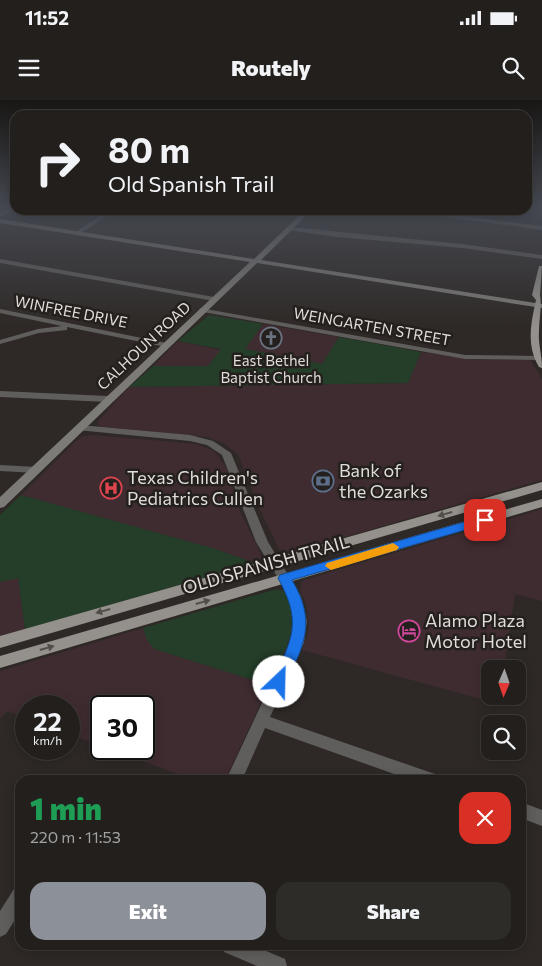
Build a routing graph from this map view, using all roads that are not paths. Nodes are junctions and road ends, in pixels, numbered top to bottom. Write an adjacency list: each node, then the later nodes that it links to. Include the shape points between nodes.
1 (181, 246): 5 (main road)
2 (271, 246): 5 (main road, CALHOUN ROAD)
3 (463, 246): 4 (street)
4 (542, 257)
5 (258, 259): 8 (main road, CALHOUN ROAD); 9 (main road)
6 (0, 261): 8 (street)
7 (542, 268): 9 (main road, via 536,294)
8 (214, 299): 10 (main road, CALHOUN ROAD)
9 (541, 302): 17 (main road, via 533,328 533,341)
10 (203, 310): 16 (main road, CALHOUN ROAD); 17 (street, WEINGARTEN STREET, via 465,357)
11 (0, 311): 12 (street, WINFREE DRIVE)
12 (40, 320): 13 (street, WINFREE DRIVE); 14 (street, via 42,326)
13 (78, 327): 14 (street); 16 (street, WINFREE DRIVE)
14 (38, 332): 15 (street)
15 (0, 342)
16 (166, 345): 19 (main road, CALHOUN ROAD)
17 (540, 361)
18 (0, 394): 19 (street)
19 (108, 399): 20 (main road, CALHOUN ROAD)
20 (80, 428): 22 (main road, CALHOUN ROAD); 28 (street, via 190,438 226,453 262,542)
21 (0, 468): 22 (street)
22 (37, 470): 25 (main road, CALHOUN ROAD)
23 (539, 491): 26 (main road, OLD SPANISH TRAIL, one-way to 26)
24 (542, 503): 27 (main road, OLD SPANISH TRAIL)
25 (0, 504)
26 (418, 522): 27 (main road); 28 (main road, OLD SPANISH TRAIL)
27 (428, 536): 29 (main road, OLD SPANISH TRAIL)
28 (275, 563): 29 (street); 30 (main road, OLD SPANISH TRAIL)
29 (284, 578): 31 (main road, OLD SPANISH TRAIL, one-way to 29); 34 (street, via 300,613 300,631)
30 (127, 605): 31 (main road); 32 (main road, OLD SPANISH TRAIL, one-way to 32)
31 (132, 623): 33 (main road, OLD SPANISH TRAIL, one-way to 31)
32 (0, 642)
33 (0, 662)
34 (262, 722): 35 (street); 36 (street)
35 (236, 775)
36 (417, 775)
37 (526, 812): 38 (street)
38 (542, 818)
39 (15, 903): 40 (street)
40 (0, 928)
41 (243, 950): 42 (street)
42 (278, 966)

